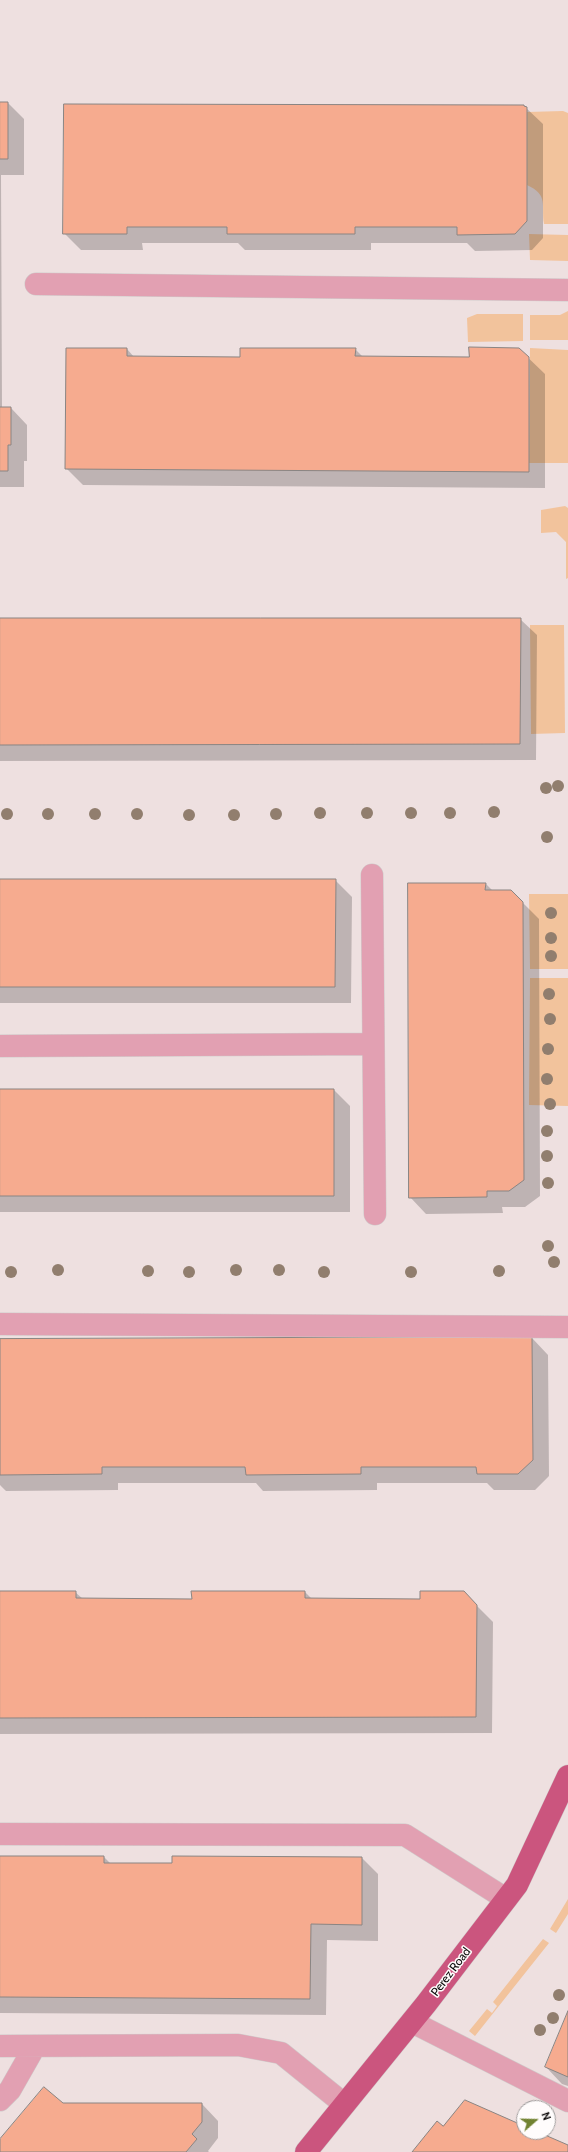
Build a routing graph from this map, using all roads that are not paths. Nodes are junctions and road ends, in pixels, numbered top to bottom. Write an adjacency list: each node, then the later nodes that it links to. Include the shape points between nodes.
1 (36, 284): 2 (street)
2 (568, 290)
3 (372, 875): 4 (street)
4 (373, 1044): 5 (street); 6 (street)
5 (0, 1046)
6 (375, 1214)
7 (0, 1324): 8 (street)
8 (568, 1327)
9 (568, 1776): 11 (main road, Perez Road, via 517,1885)
10 (0, 1834): 11 (street, via 405,1834)
11 (506, 1899): 12 (main road, Perez Road)
12 (412, 2022): 16 (street); 17 (main road, Perez Road)
13 (0, 2046): 14 (street)
14 (35, 2046): 15 (street, via 10,2090); 17 (street, via 238,2045 281,2053)
15 (0, 2100)
16 (568, 2101)
17 (344, 2104): 18 (main road, Perez Road)
18 (306, 2152)

